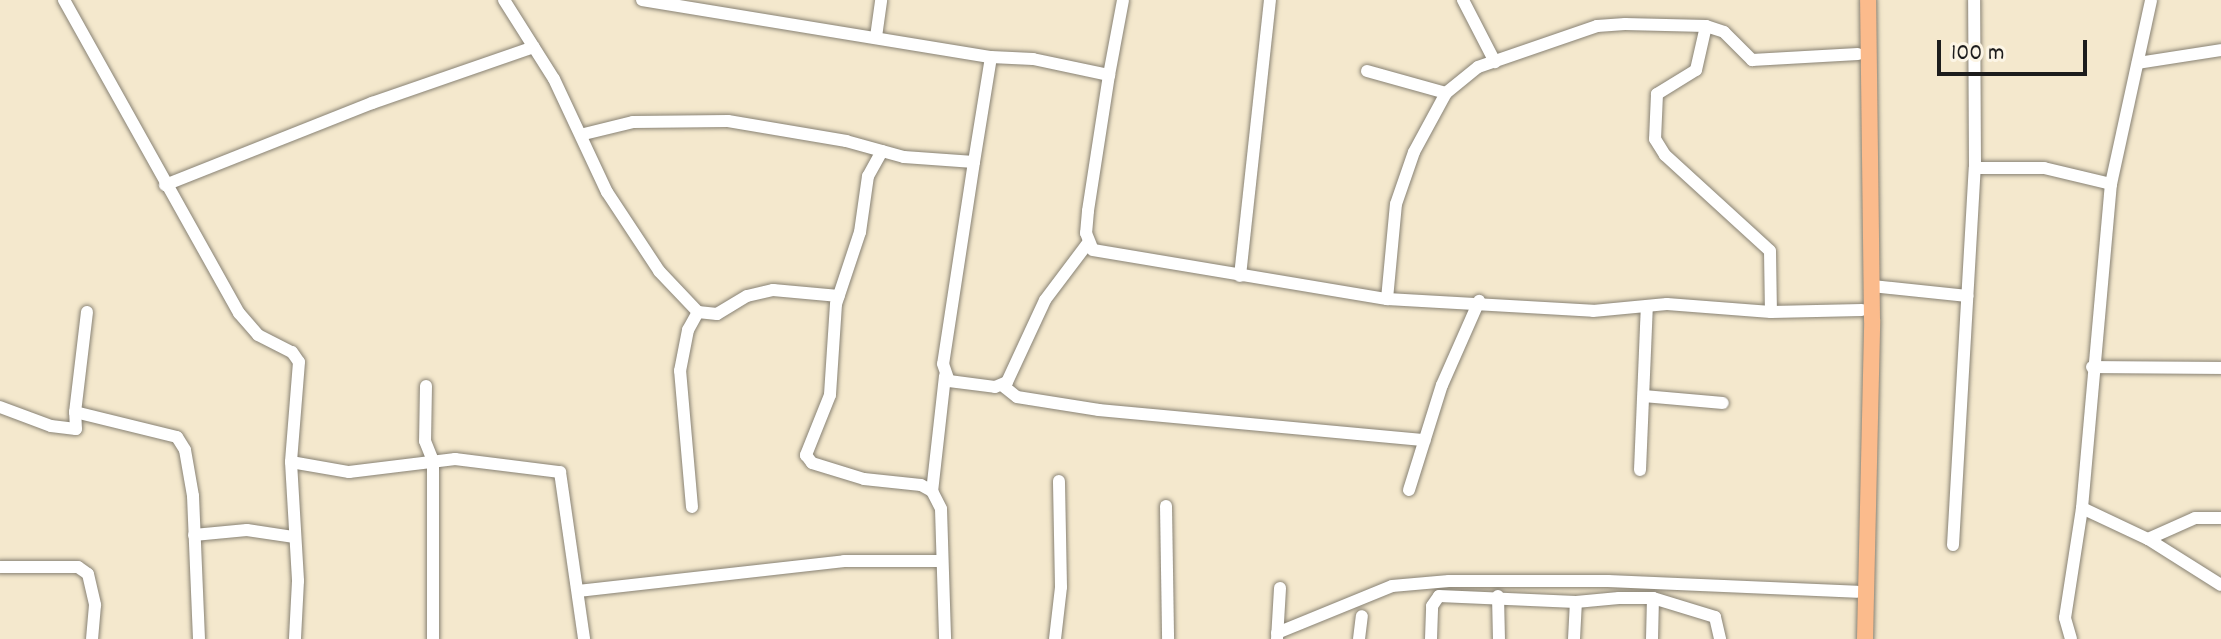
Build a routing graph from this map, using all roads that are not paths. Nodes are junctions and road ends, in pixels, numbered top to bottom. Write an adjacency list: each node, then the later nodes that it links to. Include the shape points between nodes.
1 (64, 0): 29 (street)
2 (504, 0): 15 (street)
3 (642, 0): 12 (street)
4 (881, 0): 14 (street)
5 (1123, 0): 22 (street)
6 (1270, 0): 31 (street)
7 (1463, 0): 19 (street)
8 (1858, 0): 17 (main road)
9 (1868, 0): 32 (main road)
10 (1974, 0): 27 (street)
11 (2151, 0): 20 (street)
12 (667, 2): 14 (street)
13 (1706, 26): 17 (street, via 1724,32 1752,60); 19 (street, via 1597,26); 41 (street, via 1696,70 1657,94 1655,139 1665,155 1770,251)
14 (876, 37): 18 (street)
15 (534, 47): 24 (street); 29 (street, via 372,103)
16 (2221, 50): 20 (street)
17 (1858, 54): 38 (main road)
18 (991, 57): 22 (street, via 1033,59); 26 (street)
19 (1495, 62): 23 (street, via 1463,75)
20 (2138, 63): 28 (street)
21 (1367, 71): 23 (street)
22 (1109, 75): 30 (street)
23 (1446, 93): 35 (street, via 1414,152 1396,204)
24 (584, 134): 25 (street, via 633,122 728,121); 40 (street, via 607,192 659,271)
25 (882, 151): 26 (street); 33 (street, via 868,176 860,232)
26 (974, 162): 44 (street)
27 (1975, 168): 28 (street, via 2044,168); 34 (street)
28 (2111, 184): 42 (street)
29 (165, 185): 53 (street, via 239,313 258,335 292,352 299,362)
30 (1088, 243): 31 (street, via 1093,250); 45 (street, via 1045,300)
31 (1240, 276): 35 (street)
32 (1872, 286): 34 (street); 92 (main road)
33 (839, 296): 40 (street, via 773,290 747,296 717,314); 57 (street, via 830,395 806,455 812,463 864,479)
34 (1967, 296): 65 (street)
35 (1387, 299): 36 (street)
36 (1479, 301): 37 (street, via 1593,311); 51 (street)
37 (1647, 306): 41 (street); 47 (street)
38 (1862, 310): 41 (street); 71 (main road)
39 (87, 312): 50 (street)
40 (698, 312): 59 (street, via 688,330 680,371)
41 (1771, 312)
42 (2092, 367): 43 (street); 60 (street)
43 (2221, 368)
44 (945, 376): 45 (street, via 954,385); 57 (street)
45 (1002, 385): 51 (street, via 1017,397 1099,410)
46 (426, 386): 52 (street, via 425,441)
47 (1644, 396): 48 (street); 54 (street)
48 (1723, 403)
49 (0, 407): 50 (street, via 51,426 76,429)
50 (75, 412): 62 (street, via 177,437 192,477)
51 (1425, 440): 56 (street)
52 (433, 461): 53 (street, via 349,472); 70 (street, via 560,472); 80 (street)
53 (291, 462): 63 (street)
54 (1640, 470)
55 (1059, 481): 83 (street, via 1061,587)
56 (1409, 490)
57 (932, 491): 66 (street, via 941,509)
58 (1166, 506): 84 (street)
59 (692, 507)
60 (2082, 508): 64 (street); 93 (street, via 2065,618)
61 (2221, 518): 64 (street, via 2195,518)
62 (194, 535): 63 (street, via 247,530); 78 (street)
63 (294, 537): 79 (street)
64 (2148, 539): 68 (street)
65 (1953, 545)
66 (940, 561): 70 (street, via 844,561); 82 (street)
67 (0, 567): 77 (street, via 78,567 88,574 95,605)
68 (2221, 585)
69 (1280, 588): 76 (street)
70 (578, 591): 81 (street)
71 (1857, 592): 76 (street, via 1608,581 1449,581 1392,586); 91 (main road)
72 (1498, 596): 74 (street); 86 (street, via 1439,596 1432,606); 87 (street)
73 (1653, 598): 74 (street); 89 (street); 90 (street, via 1715,617)
74 (1576, 602): 88 (street)
75 (1362, 616): 85 (street)
76 (1277, 636)
77 (92, 639)
78 (199, 639)
79 (295, 639)
80 (433, 639)
81 (584, 639)
82 (945, 639)
83 (1055, 639)
84 (1168, 639)
85 (1359, 639)
86 (1431, 639)
87 (1499, 639)
88 (1574, 639)
89 (1652, 639)
90 (1720, 639)
91 (1856, 639)
92 (1865, 639)
93 (2071, 639)

